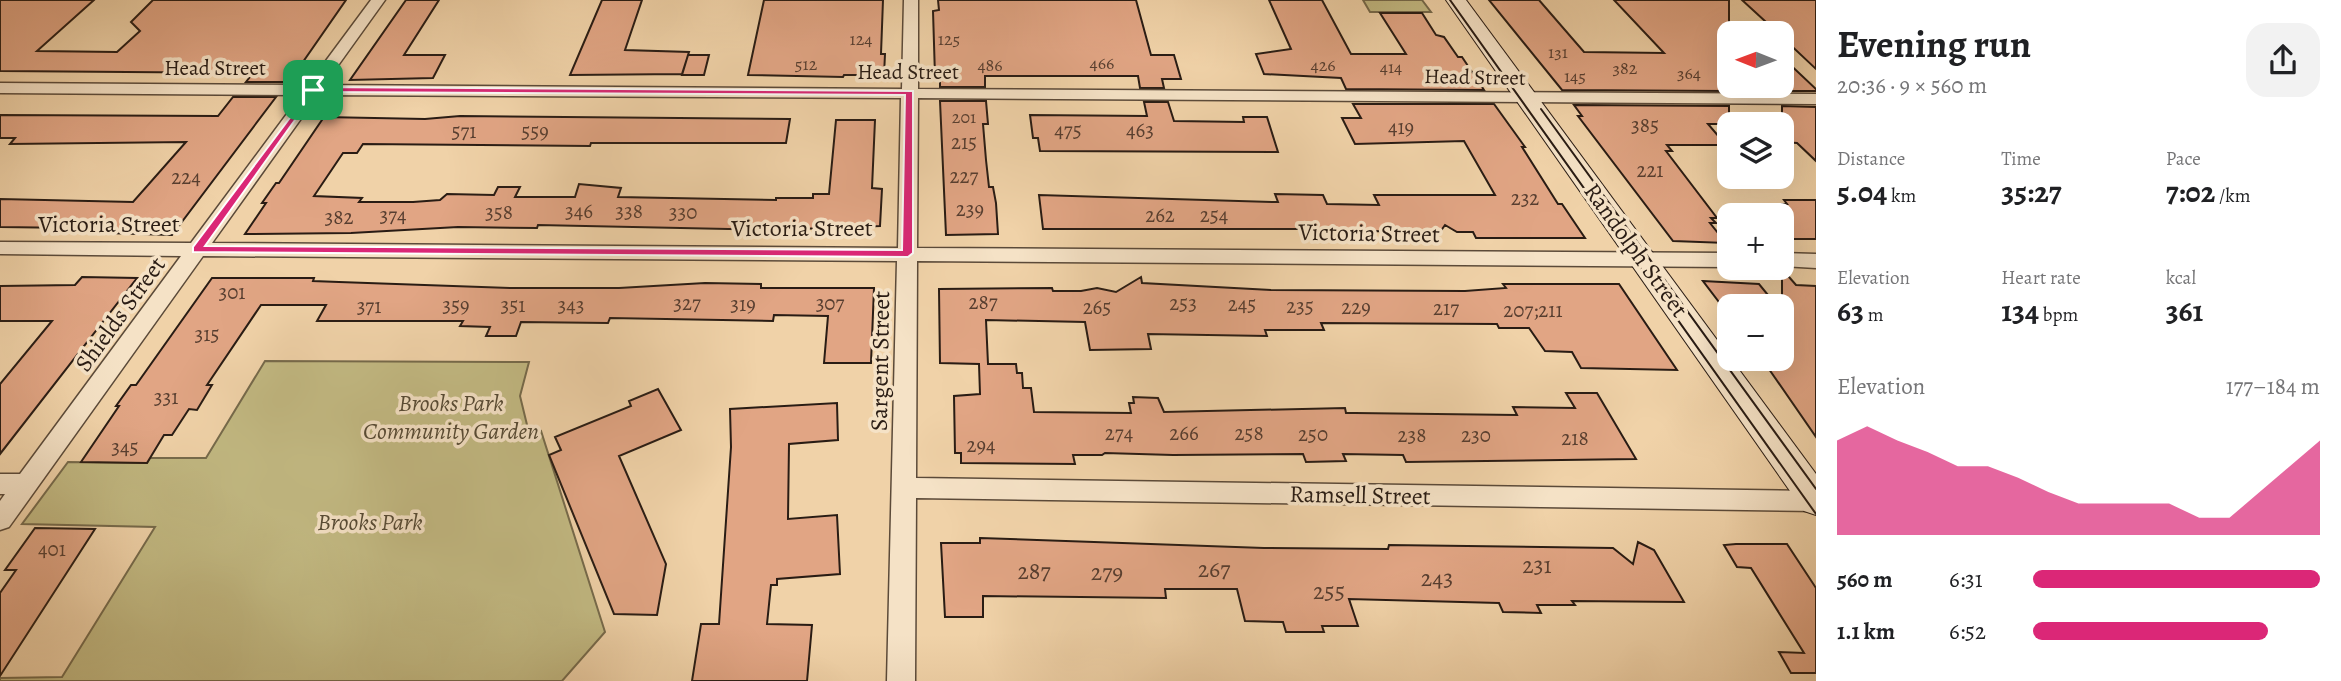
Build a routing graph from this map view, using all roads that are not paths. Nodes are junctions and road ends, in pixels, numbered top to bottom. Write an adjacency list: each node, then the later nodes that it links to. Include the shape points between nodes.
1 (378, 0): 5 (street, Shields Street)
2 (911, 0): 6 (street, Sargent Street)
3 (1456, 0): 7 (street, Randolph Street)
4 (0, 89): 5 (street, Head Street)
5 (313, 90): 6 (street, Head Street); 10 (street, Shields Street)
6 (910, 93): 7 (street, Head Street); 11 (street, Sargent Street)
7 (1527, 98): 8 (street, Head Street); 12 (street, Randolph Street)
8 (1816, 99)
9 (0, 248): 10 (street, Victoria Street)
10 (197, 249): 11 (street, Victoria Street); 17 (street, Shields Street)
11 (908, 253): 12 (street, Victoria Street); 18 (street, Sargent Street)
12 (1643, 259): 13 (street, Victoria Street); 19 (street, Randolph Street)
13 (1717, 260)
14 (1794, 260): 15 (street)
15 (1816, 261)
16 (0, 484): 17 (street)
17 (26, 484): 20 (street, Shields Street)
18 (904, 488): 19 (street, Ramsell Street); 21 (street, Sargent Street)
19 (1816, 501)
20 (0, 520)
21 (901, 681)

